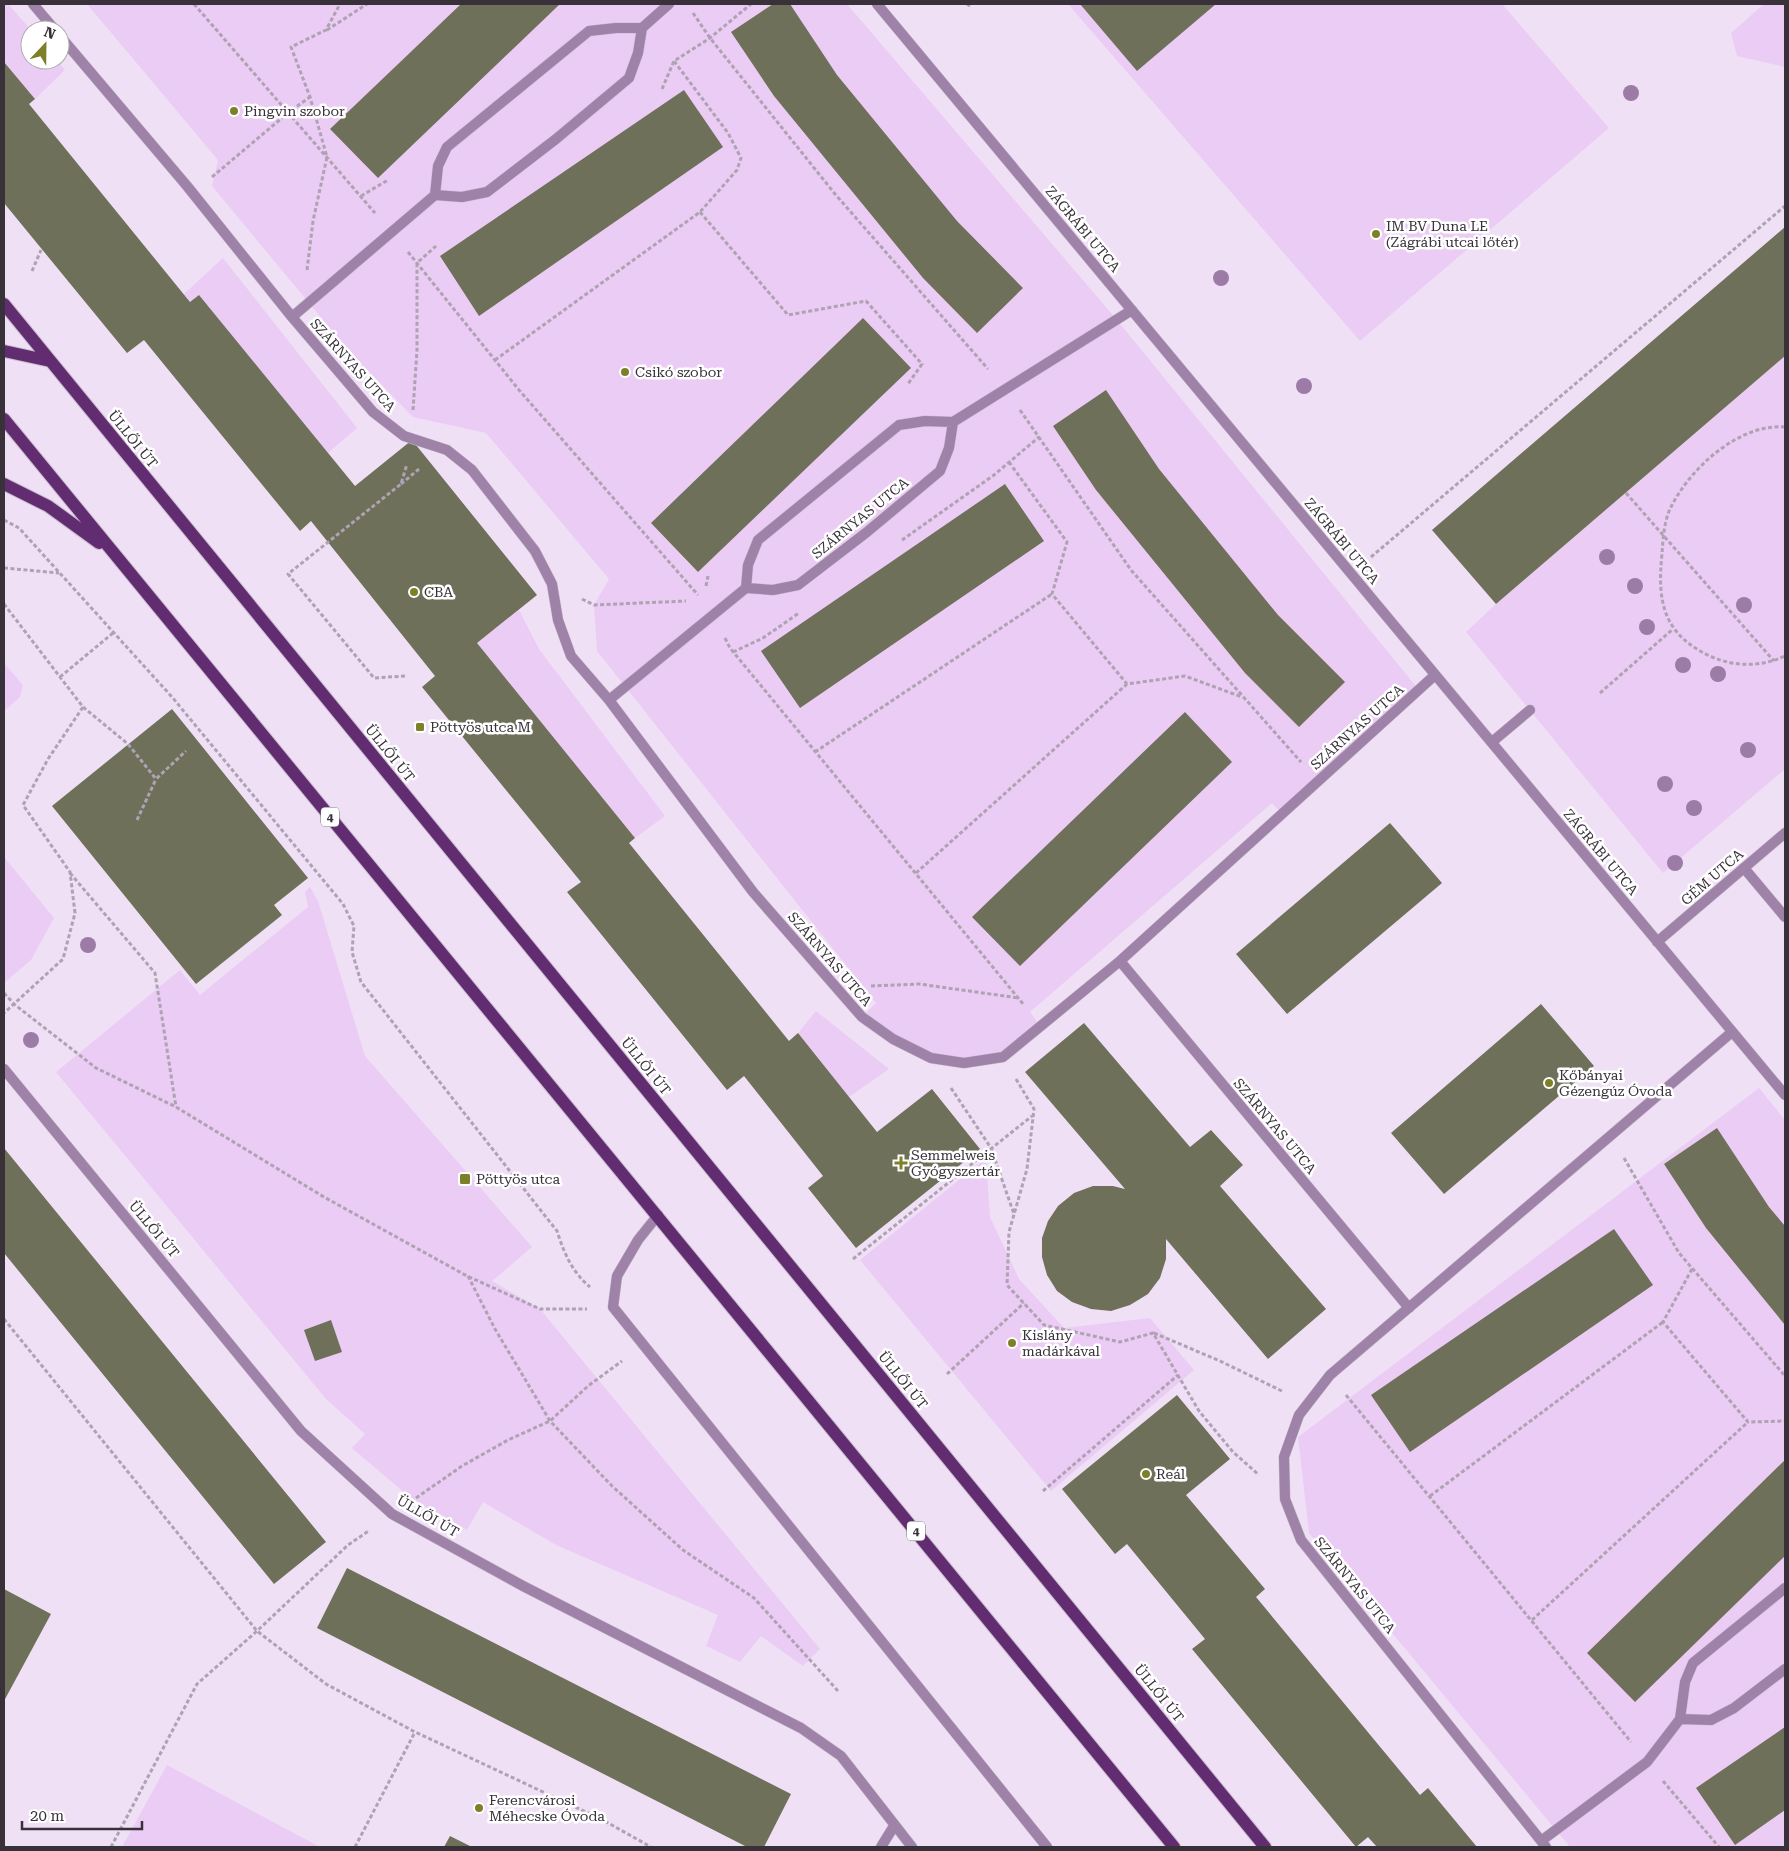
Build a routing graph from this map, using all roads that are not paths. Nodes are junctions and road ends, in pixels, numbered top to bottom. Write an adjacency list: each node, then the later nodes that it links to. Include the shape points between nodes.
1 (32, 4): 4 (street)
2 (669, 4): 5 (street)
3 (877, 4): 9 (street, ZÁGRÁBI UTCA)
4 (46, 20)
5 (642, 28): 7 (street, via 589,31 447,147 438,166); 7 (street, via 629,78 556,139 488,192 462,197)
6 (70, 48): 10 (street, SZÁRNYAS UTCA, via 193,193)
7 (435, 195): 10 (street, SZÁRNYAS UTCA)
8 (4, 304): 12 (main road, ÜLLŐI ÚT)
9 (1132, 310): 14 (street); 18 (street, ZÁGRÁBI UTCA)
10 (292, 317): 19 (street, SZÁRNYAS UTCA, via 373,412 404,436 447,450 472,470 535,551 552,584 558,620 571,656)
11 (4, 351): 12 (main road)
12 (50, 361): 41 (main road, ÜLLŐI ÚT)
13 (4, 419): 16 (main road, 4)
14 (953, 422): 17 (street, SZÁRNYAS UTCA, via 949,448 940,471 867,532 798,586 773,590); 17 (street, via 925,421 899,425 758,540 748,565)
15 (4, 484): 16 (main road, via 48,506)
16 (113, 552): 30 (main road, 4)
17 (746, 588): 19 (street)
18 (1436, 675): 21 (street, ZÁGRÁBI UTCA); 26 (street, SZÁRNYAS UTCA)
19 (609, 700): 26 (street, SZÁRNYAS UTCA, via 753,892 862,1017 893,1039 931,1058 964,1063 1003,1057)
20 (1530, 710): 21 (street)
21 (1492, 742): 25 (street, ZÁGRÁBI UTCA)
22 (1785, 833): 23 (street, GÉM UTCA)
23 (1744, 868): 24 (street); 25 (street, GÉM UTCA)
24 (1785, 917)
25 (1657, 942): 27 (street, ZÁGRÁBI UTCA)
26 (1120, 961): 31 (street, SZÁRNYAS UTCA)
27 (1732, 1032): 29 (street, ZÁGRÁBI UTCA); 31 (street, SZÁRNYAS UTCA)
28 (4, 1069): 35 (street, ÜLLŐI ÚT, via 300,1431 392,1514 514,1581 801,1728 841,1756)
29 (1785, 1096)
30 (658, 1215): 39 (street, via 638,1240 617,1276 613,1308); 40 (main road, 4)
31 (1409, 1308): 36 (street, SZÁRNYAS UTCA, via 1330,1375 1299,1414 1284,1457 1285,1499 1301,1540)
32 (1785, 1588): 34 (street, via 1693,1663 1685,1682)
33 (1785, 1669): 34 (street, via 1734,1708 1711,1720)
34 (1680, 1719): 36 (street, via 1647,1762)
35 (894, 1826): 37 (street); 38 (street, ÜLLŐI ÚT)
36 (1544, 1844)
37 (881, 1847)
38 (912, 1847)
39 (1048, 1847)
40 (1174, 1847)
41 (1265, 1847)

